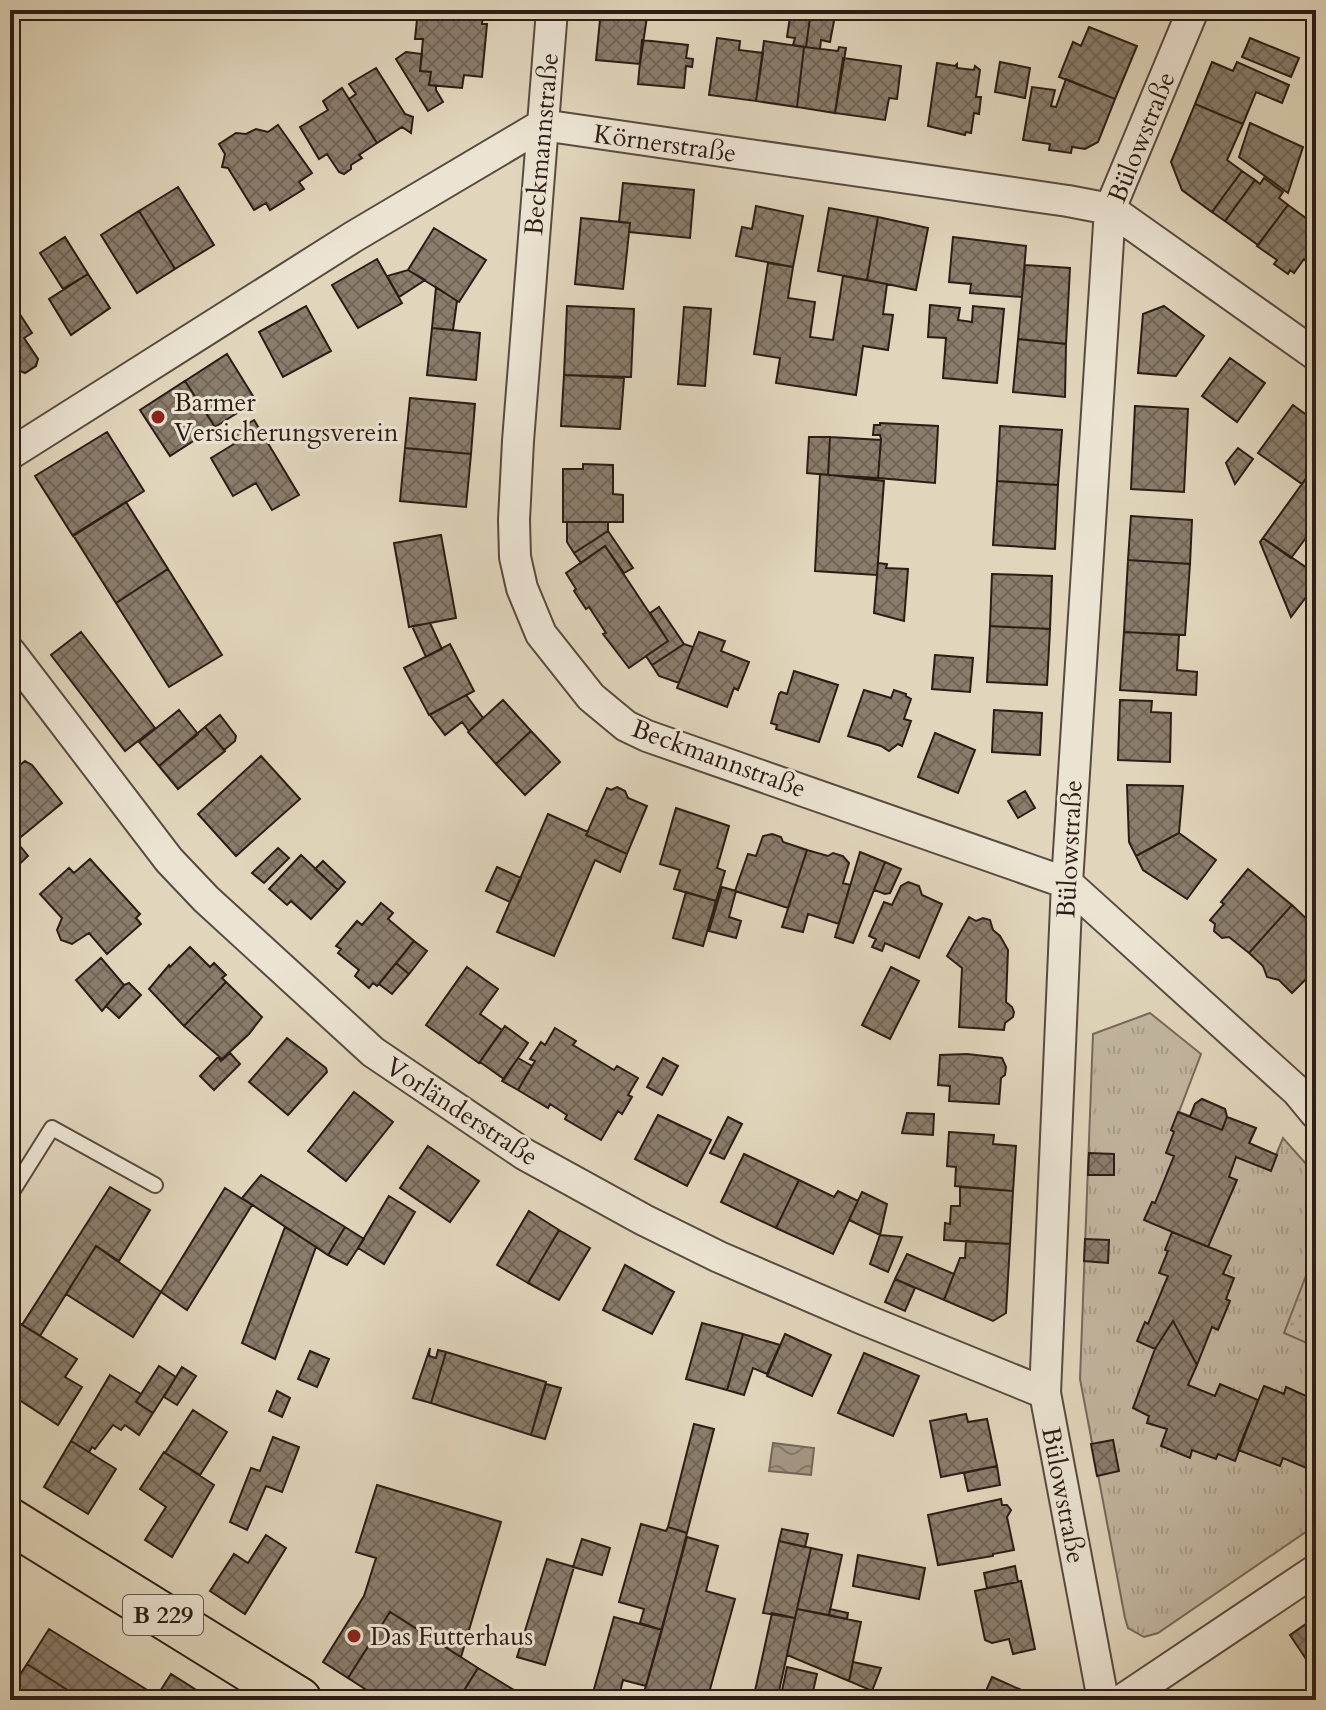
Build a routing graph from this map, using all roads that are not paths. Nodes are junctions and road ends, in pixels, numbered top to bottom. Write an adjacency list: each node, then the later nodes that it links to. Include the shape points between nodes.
1 (552, 10): 3 (street, Beckmannstraße)
2 (1193, 10): 4 (street, Bülowstraße)
3 (542, 125): 4 (street, Körnerstraße); 6 (street, via 353,237); 8 (street, Beckmannstraße, via 513,543 522,588 541,634 591,697 647,736)
4 (1110, 209): 5 (street, Körnerstraße); 8 (street, Bülowstraße)
5 (1316, 355)
6 (10, 454)
7 (10, 652): 12 (street, Vorländerstraße, via 169,860 373,1052 524,1154 644,1220 848,1313)
8 (1067, 883): 9 (street, Beckmannstraße); 12 (street, Bülowstraße)
9 (1316, 1114)
10 (155, 1185): 11 (lane, via 52,1128)
11 (10, 1195)
12 (1045, 1393): 16 (street, Bülowstraße)
13 (10, 1521): 15 (main road, B 229)
14 (1316, 1570): 17 (street)
15 (299, 1700)
16 (1103, 1700)
17 (1122, 1700)

